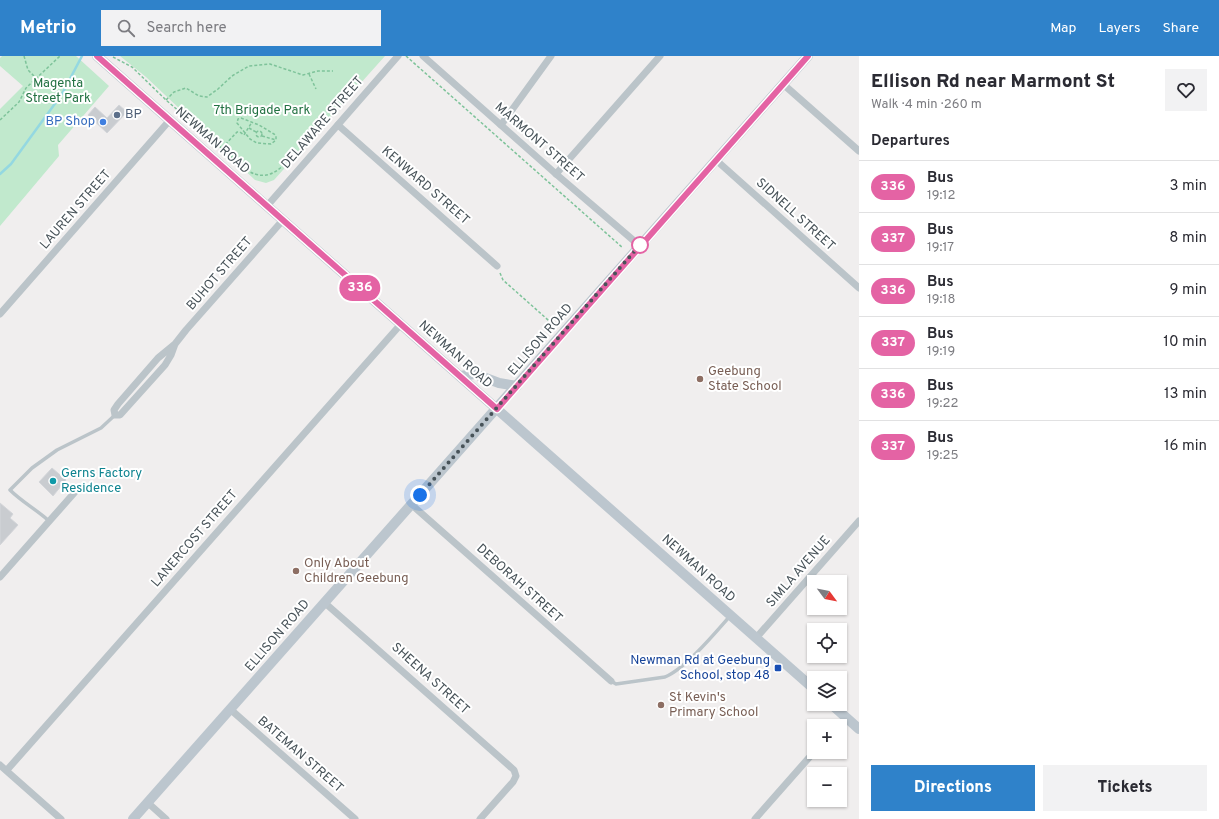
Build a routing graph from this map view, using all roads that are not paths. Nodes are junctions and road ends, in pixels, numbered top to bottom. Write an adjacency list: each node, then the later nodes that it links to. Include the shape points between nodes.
1 (97, 56): 7 (main road, NEWMAN ROAD)
2 (398, 56): 11 (street, DELAWARE STREET)
3 (423, 56): 10 (street, MARMONT STREET)
4 (551, 56): 10 (street)
5 (660, 56): 14 (street)
6 (808, 56): 8 (main road, ELLISON ROAD)
7 (108, 60): 9 (main road, NEWMAN ROAD)
8 (783, 84): 12 (street); 13 (main road, ELLISON ROAD)
9 (170, 121): 15 (main road, NEWMAN ROAD); 20 (street, LAUREN STREET)
10 (501, 125): 14 (street, MARMONT STREET)
11 (338, 126): 15 (street, DELAWARE STREET); 18 (street, KENWARD STREET)
12 (859, 152)
13 (716, 160): 17 (main road, ELLISON ROAD); 19 (street, SIDNELL STREET)
14 (556, 174): 17 (street, MARMONT STREET)
15 (267, 206): 16 (main road, NEWMAN ROAD)
16 (283, 220): 21 (main road, NEWMAN ROAD); 25 (street, BUHOT STREET, via 175,344 168,362 124,411 119,416)
17 (640, 246): 23 (main road, ELLISON ROAD)
18 (497, 266)
19 (859, 288)
20 (0, 314)
21 (401, 324): 22 (main road, NEWMAN ROAD); 42 (street, LANERCOST STREET)
22 (460, 376): 23 (main road, via 475,374 499,383); 24 (main road, NEWMAN ROAD)
23 (517, 386): 24 (main road, ELLISON ROAD)
24 (497, 409): 27 (main road, ELLISON ROAD); 32 (main road, NEWMAN ROAD)
25 (115, 415): 28 (lane, via 101,428 57,450 32,468 10,490)
26 (75, 492): 28 (street)
27 (412, 505): 31 (main road, ELLISON ROAD); 34 (street, DEBORAH STREET)
28 (49, 521): 30 (street)
29 (859, 521): 33 (street, SIMLA AVENUE)
30 (0, 577)
31 (325, 603): 36 (main road, ELLISON ROAD); 48 (street, SHEENA STREET, via 514,770 516,776 513,782)
32 (731, 615): 33 (main road, NEWMAN ROAD); 34 (lane, via 693,656 671,674 616,684)
33 (756, 638): 35 (main road, NEWMAN ROAD)
34 (611, 681)
35 (807, 683)
36 (230, 710): 43 (main road, ELLISON ROAD); 47 (street, BATEMAN STREET)
37 (840, 711): 38 (main road)
38 (848, 718): 39 (main road)
39 (859, 729)
40 (808, 759): 49 (street)
41 (0, 764): 42 (street)
42 (7, 770): 44 (street)
43 (147, 802): 45 (main road, ELLISON ROAD); 46 (street)
44 (61, 819)
45 (132, 819)
46 (166, 819)
47 (355, 819)
48 (480, 819)
49 (754, 819)

